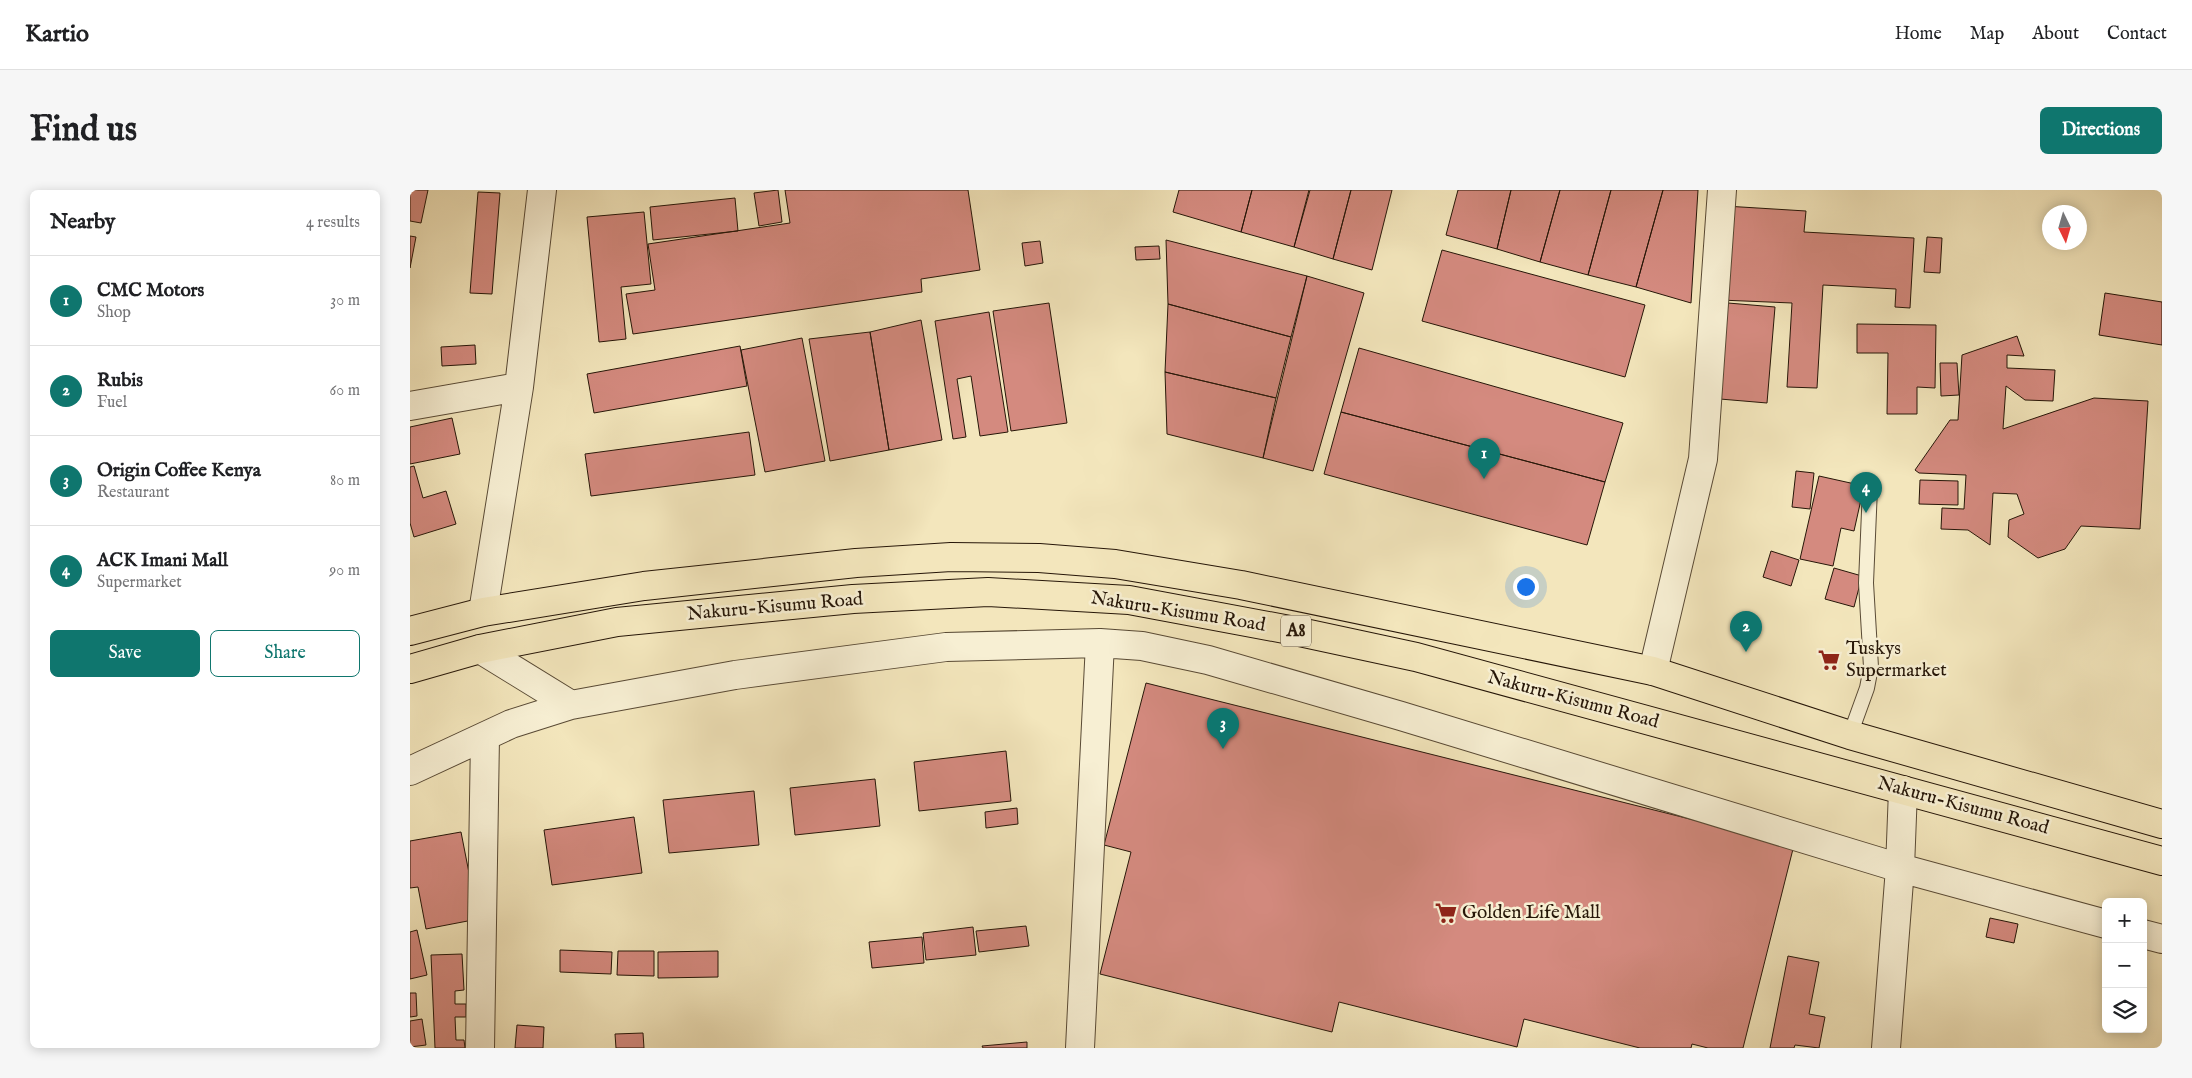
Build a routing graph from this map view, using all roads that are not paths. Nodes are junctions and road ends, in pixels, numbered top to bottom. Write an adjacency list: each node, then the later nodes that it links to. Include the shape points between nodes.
1 (542, 190): 3 (street)
2 (1722, 190): 11 (street, via 1704,459)
3 (519, 387): 4 (street); 6 (street)
4 (410, 406)
5 (1870, 488): 13 (lane, via 1866,583 1871,667)
6 (483, 612): 7 (highway, Nakuru-Kisumu Road / A8); 11 (highway, Nakuru-Kisumu Road / A8, via 644,586 856,564 951,557 1039,558 1115,564 1241,585)
7 (410, 631)
8 (1100, 643): 12 (street, via 946,647 735,675); 19 (street, via 1142,646 1208,660); 24 (street)
9 (480, 649): 10 (highway, Nakuru-Kisumu Road / A8); 12 (street); 16 (highway, Nakuru-Kisumu Road / A8, via 617,622 853,599 988,592 1129,600 1295,630 1416,657)
10 (410, 669)
11 (1653, 672): 13 (highway, Nakuru-Kisumu Road / A8)
12 (570, 705): 14 (street, via 511,724)
13 (1850, 735): 17 (highway, Nakuru-Kisumu Road / A8)
14 (486, 737): 15 (street); 23 (street)
15 (410, 771)
16 (1903, 790): 18 (highway, Nakuru-Kisumu Road / A8); 19 (street)
17 (2162, 824)
18 (2162, 861)
19 (1900, 868): 20 (street); 25 (street)
20 (2102, 923)
21 (2147, 935): 22 (street)
22 (2162, 939)
23 (480, 1048)
24 (1080, 1048)
25 (1886, 1048)

